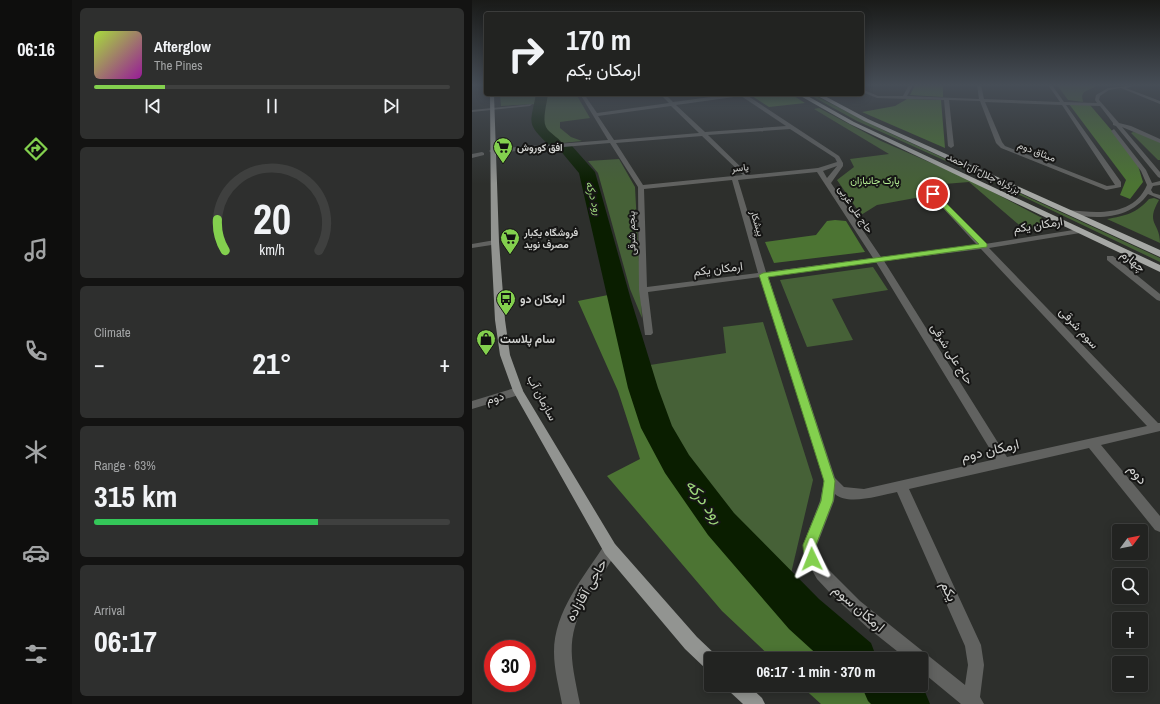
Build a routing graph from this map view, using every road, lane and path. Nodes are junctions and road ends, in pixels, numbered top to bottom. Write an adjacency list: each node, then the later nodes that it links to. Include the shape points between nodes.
1 (491, 118): 19 (main road, سازمان آب)
2 (597, 118): 16 (street)
3 (688, 118): 15 (street)
4 (777, 118): 14 (street)
5 (844, 118): 33 (highway, بزرگراه جلال آل احمد)
6 (862, 118): 32 (highway, بزرگراه جلال آل احمد)
7 (948, 118): 18 (street)
8 (989, 118): 9 (street, میثاق دوم, via 1003,147 1106,188 1119,186)
9 (1073, 118)
10 (1104, 118): 12 (street)
11 (1111, 118): 13 (street)
12 (1108, 123): 13 (street); 29 (street, via 1144,171)
13 (1116, 124): 17 (street); 24 (street)
14 (790, 127): 15 (street); 21 (street, via 837,157)
15 (704, 133): 16 (street); 23 (street)
16 (612, 141): 19 (street); 28 (street)
17 (1160, 141)
18 (951, 146)
19 (487, 152): 20 (street); 34 (main road, سازمان آب)
20 (472, 156)
21 (840, 163): 22 (street, یاسر); 27 (street, via 839,170 830,177)
22 (819, 170): 23 (street, یاسر); 27 (street, حاج علی غربی)
23 (747, 176): 25 (street, یاسر)
24 (1160, 176)
25 (734, 178): 28 (street, یاسر); 41 (street, پیشکار)
26 (1160, 183): 29 (street)
27 (827, 184): 39 (street, حاج علی غربی)
28 (641, 187): 42 (street, پنجم شرقی)
29 (1149, 187): 31 (street, via 1151,194); 32 (street, via 1140,201 1121,212 1099,215)
30 (933, 194): 36 (street, سوم شرقی)
31 (1160, 197)
32 (1069, 212): 37 (highway, بزرگراه جلال آل احمد)
33 (1080, 231): 36 (street, ارمکان یکم); 40 (highway, بزرگراه جلال آل احمد)
34 (495, 242): 35 (street); 45 (main road, سازمان آب, via 504,355)
35 (472, 246)
36 (984, 246): 39 (street, ارمکان یکم); 47 (street, سوم شرقی)
37 (1160, 254)
38 (1110, 258): 43 (street, چهارم)
39 (878, 259): 41 (street, ارمکان یکم); 49 (street, حاج علی شرقی)
40 (1160, 269)
41 (763, 275): 42 (street, ارمکان یکم); 50 (street, ارمکان سوم)
42 (643, 290): 44 (street, پنجم شرقی)
43 (1160, 298)
44 (648, 333)
45 (518, 391): 46 (street, دوم); 53 (main road, سازمان آب)
46 (472, 405)
47 (1158, 428): 48 (street, ارمکان دوم)
48 (1092, 443): 49 (street, ارمکان دوم); 52 (street, دوم)
49 (1004, 462): 51 (street, ارمکان دوم)
50 (830, 481): 51 (street, ارمکان دوم, via 841,492 855,494); 54 (street, ارمکان سوم, via 827,501 810,545 812,559 832,586)
51 (901, 486): 58 (street, یکم, via 973,645 976,665)
52 (1160, 526)
53 (610, 549): 55 (main road, سازمان آب); 59 (street, حاجی آقازاده, via 576,604 563,636 562,651)
54 (910, 652)
55 (704, 655)
56 (928, 666): 58 (street, ارمکان سوم)
57 (743, 692): 60 (main road)
58 (973, 703)
59 (571, 704)
60 (756, 704)

